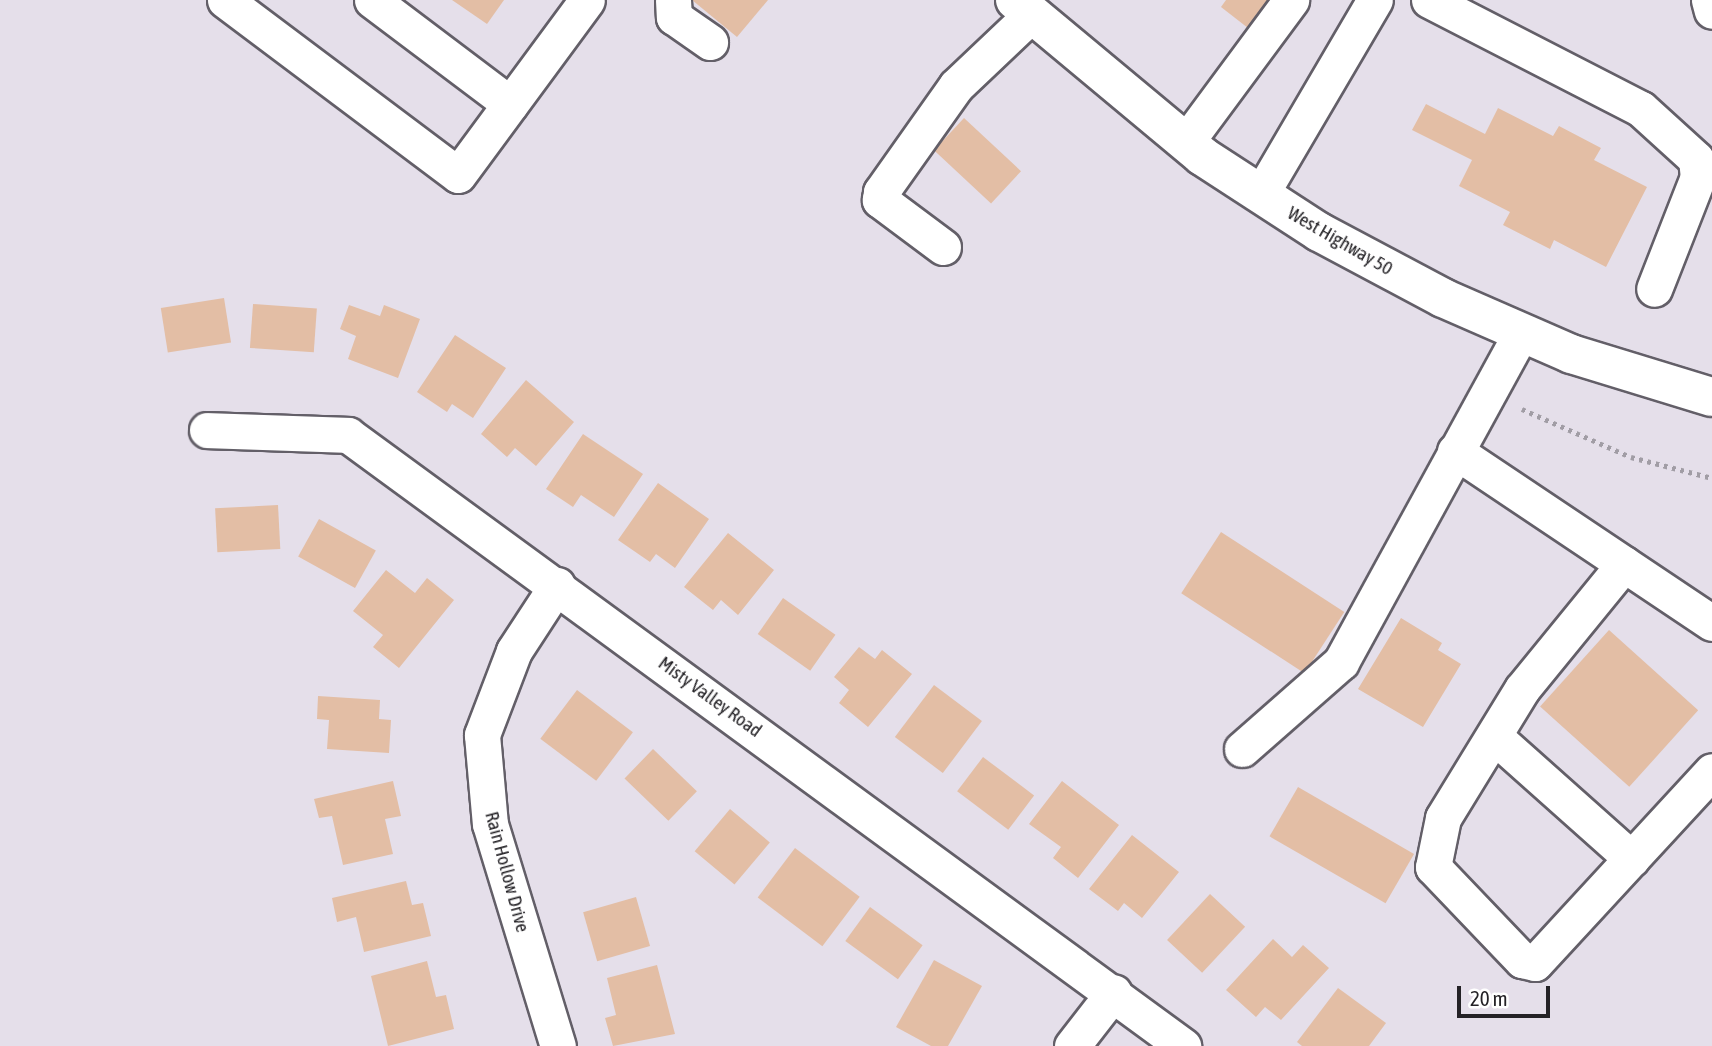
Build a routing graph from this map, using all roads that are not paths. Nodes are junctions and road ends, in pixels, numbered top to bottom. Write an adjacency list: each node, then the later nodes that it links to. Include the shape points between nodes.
1 (225, 0): 12 (street, via 458,175)
2 (372, 0): 12 (street)
3 (587, 0): 12 (street)
4 (673, 0): 11 (street, via 674,17)
5 (1290, 0): 13 (street)
6 (1375, 0): 14 (street)
7 (1429, 0): 16 (street, via 1641,109 1696,159 1698,177)
8 (1709, 0): 10 (street)
9 (1023, 7): 13 (main road, West Highway 50); 15 (street, via 956,86 881,192 880,200)
10 (1712, 10)
11 (710, 43)
12 (510, 104)
13 (1186, 142): 14 (main road, West Highway 50)
14 (1261, 194): 17 (main road, West Highway 50, via 1443,298)
15 (943, 247)
16 (1654, 289)
17 (1521, 332): 18 (main road, West Highway 50); 20 (street)
18 (1712, 397)
19 (207, 430): 22 (street, Misty Valley Road, via 348,435)
20 (1455, 451): 21 (street); 25 (street, via 1341,662)
21 (1624, 564): 23 (street); 24 (street, via 1522,689)
22 (557, 585): 28 (street, Misty Valley Road); 29 (street, Rain Hollow Drive, via 514,651 482,735 490,824)
23 (1712, 623)
24 (1495, 737): 27 (street); 27 (street, via 1443,818 1431,859 1527,965 1547,953)
25 (1242, 749)
26 (1712, 771): 27 (street)
27 (1632, 859)
28 (1114, 992): 30 (street); 31 (street, Misty Valley Road)
29 (558, 1046)
30 (1072, 1046)
31 (1183, 1046)

